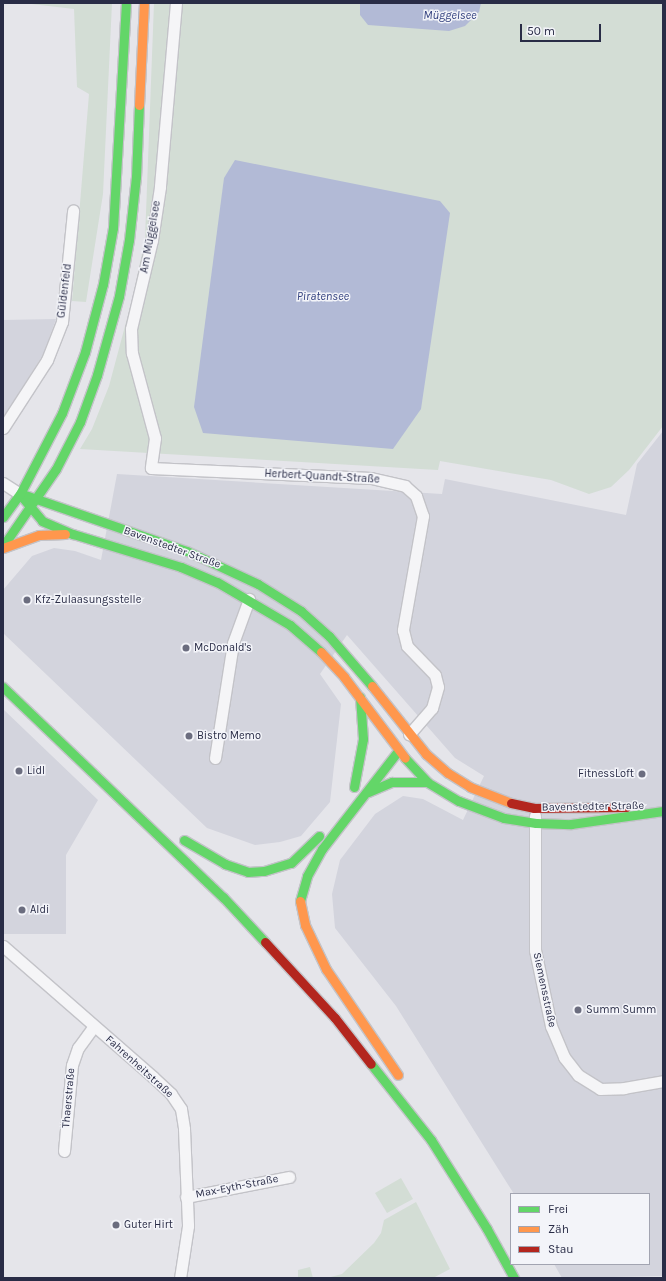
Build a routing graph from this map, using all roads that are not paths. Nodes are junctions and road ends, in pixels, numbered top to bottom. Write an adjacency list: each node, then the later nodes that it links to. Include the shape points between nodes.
1 (126, 3): 8 (main road, via 113,228 103,284 86,352 62,413)
2 (144, 3): 9 (main road, via 136,177 119,296 97,376 77,428)
3 (176, 3): 6 (street, Am Müggelsee, via 160,187 152,240 131,329 132,353 155,438)
4 (73, 211): 5 (street, Güldenfeld, via 62,322 47,360)
5 (3, 428)
6 (151, 468): 17 (street, Herbert-Quandt-Straße, via 377,479 405,486 416,496 423,516 403,630 407,646 435,675 438,687 432,708)
7 (3, 483): 8 (street)
8 (20, 494): 9 (main road, Bavenstedter Straße); 10 (main road, Bavenstedter Straße); 11 (main road)
9 (38, 498): 10 (main road); 17 (main road, Bavenstedter Straße, via 68,511 187,551 258,584 300,611 329,636 356,665)
10 (30, 510): 12 (main road, Bavenstedter Straße, via 42,521); 13 (main road)
11 (3, 517)
12 (73, 534): 13 (main road, via 39,535); 14 (main road, Bavenstedter Straße, via 181,567)
13 (3, 547)
14 (249, 599): 16 (main road, Bavenstedter Straße, via 290,624 318,648); 20 (street, via 233,643)
15 (3, 687): 38 (main road, via 223,897 335,1018 431,1140 484,1222)
16 (360, 697): 18 (main road, Bavenstedter Straße); 21 (main road, via 363,739 352,790)
17 (409, 734): 18 (main road, Herbert-Quandt-Straße); 19 (main road, Herbert-Quandt-Straße); 25 (main road, Bavenstedter Straße, via 430,758 470,787 502,801)
18 (388, 744): 19 (main road, Bavenstedter Straße)
19 (398, 751): 22 (main road, Bavenstedter Straße); 23 (main road, Herbert-Quandt-Straße)
20 (215, 758)
21 (370, 765)
22 (427, 782): 23 (main road, via 392,782); 27 (main road, Bavenstedter Straße, via 481,811)
23 (365, 794): 31 (main road, Herbert-Quandt-Straße, via 313,863 302,887 301,913 326,969 404,1083)
24 (663, 803): 25 (main road, Bavenstedter Straße)
25 (534, 808): 27 (street, Siemensstraße)
26 (663, 812): 27 (main road, Bavenstedter Straße, via 571,824)
27 (536, 823): 33 (street, Siemensstraße, via 536,961 551,1026 564,1057 578,1075 600,1089 624,1088)
28 (327, 824): 29 (main road, via 313,843 291,863 264,871 236,869 181,838)
29 (210, 867)
30 (3, 946): 32 (street, Fahrenheitstraße)
31 (339, 1007)
32 (93, 1026): 34 (street, Thaerstraße, via 78,1048 72,1065); 36 (street, Fahrenheitstraße, via 171,1094 181,1109)
33 (663, 1081)
34 (64, 1151)
35 (288, 1177): 36 (street, Max-Eyth-Straße)
36 (186, 1197): 37 (street, Fahrenheitstraße, via 188,1226)
37 (180, 1278)
38 (514, 1278)

